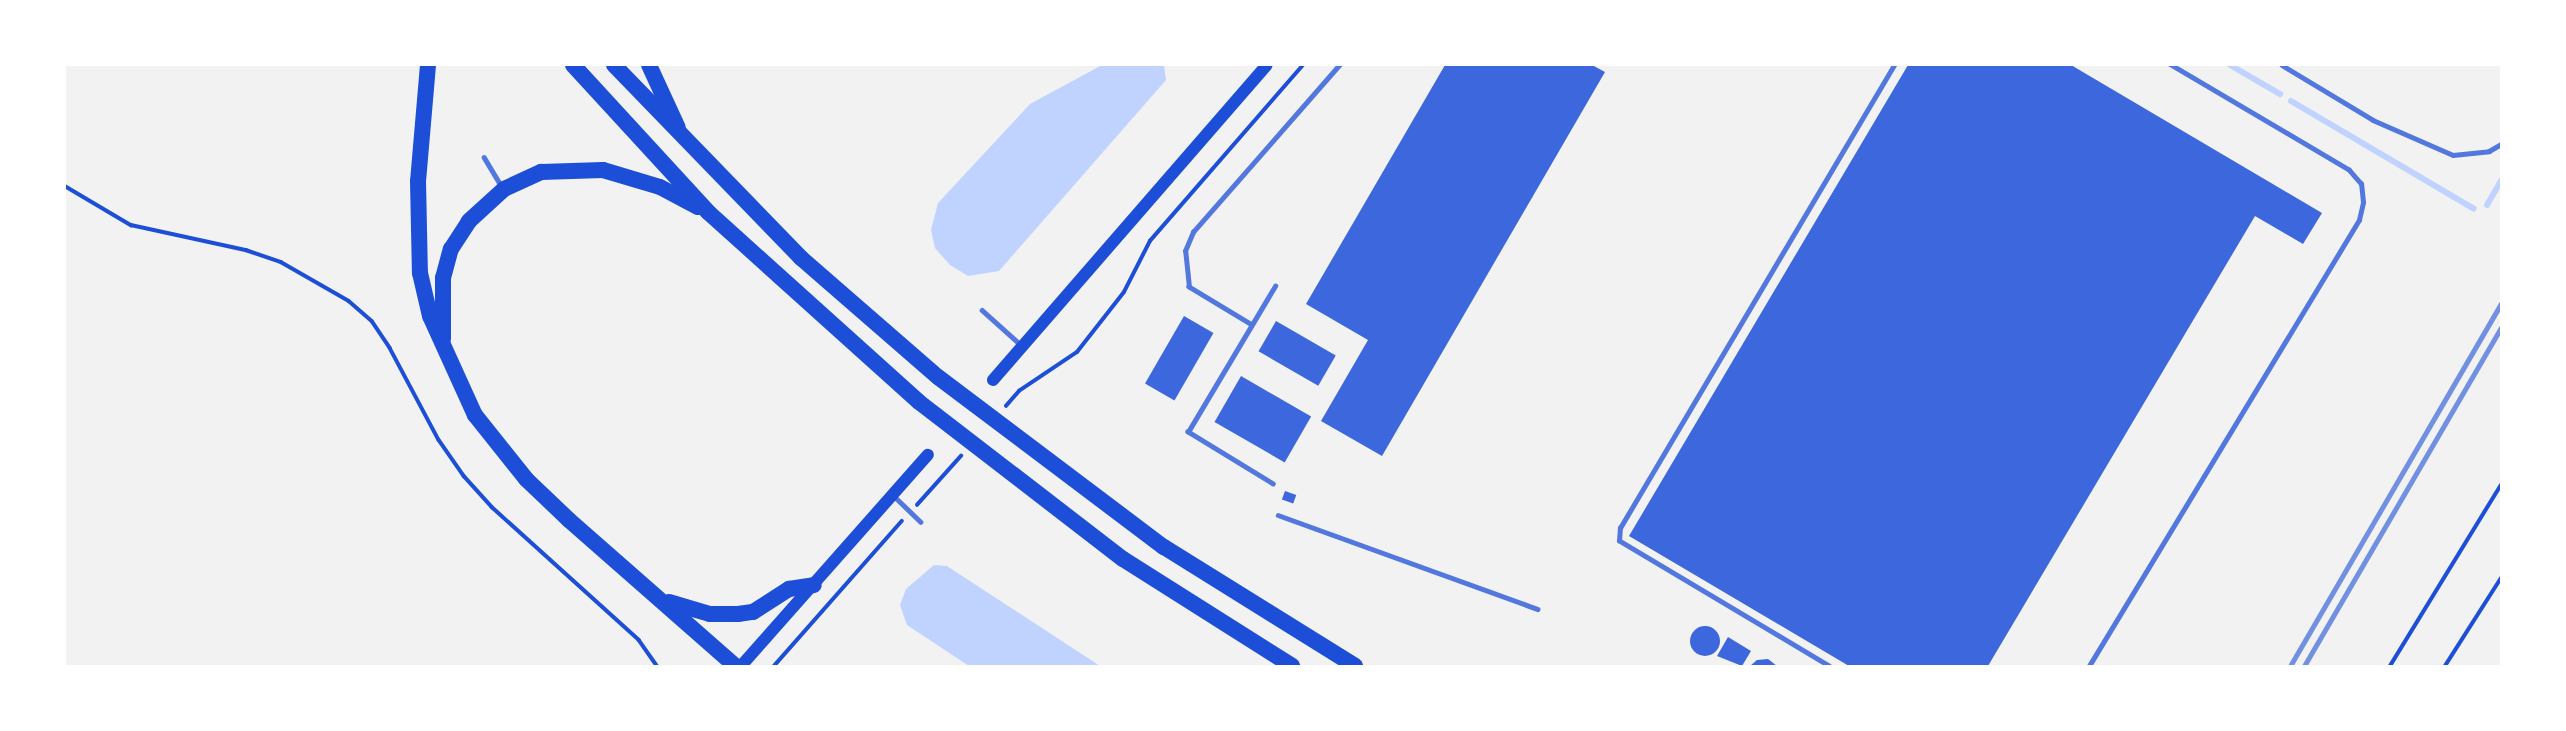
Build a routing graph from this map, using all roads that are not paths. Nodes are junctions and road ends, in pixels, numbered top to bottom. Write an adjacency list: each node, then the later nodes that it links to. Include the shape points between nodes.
1 (428, 65): 19 (highway, via 418,181 420,273 430,316)
2 (573, 65): 14 (highway)
3 (614, 65): 10 (highway)
4 (649, 65): 10 (highway)
5 (1266, 65): 18 (main road)
6 (1339, 65): 17 (lane, via 1193,232 1185,251 1189,287)
7 (1894, 65): 33 (lane, via 1620,528 1619,541)
8 (2171, 65): 34 (lane, via 2349,170 2361,184 2363,202 2359,220)
9 (2282, 65): 11 (lane, via 2373,120 2453,155 2480,153)
10 (683, 140): 32 (highway, via 801,257 938,377 1164,547)
11 (2501, 144)
12 (484, 157): 13 (lane)
13 (504, 189): 14 (highway, via 541,172 603,170 660,187); 19 (highway, via 469,221 451,249 443,278)
14 (708, 212): 31 (highway, via 919,402 995,463 1133,565)
15 (1275, 286): 17 (lane)
16 (982, 310): 18 (lane)
17 (1252, 325): 22 (lane, via 1188,432)
18 (1022, 346): 20 (main road)
19 (444, 348): 27 (highway, via 475,415 526,479)
20 (993, 380)
21 (928, 455): 23 (main road)
22 (1273, 484)
23 (892, 496): 25 (lane); 26 (main road)
24 (1278, 515): 28 (lane)
25 (922, 522)
26 (814, 585): 27 (highway, via 789,589 754,612 738,614 710,614); 30 (main road)
27 (664, 600): 29 (highway)
28 (1538, 609)
29 (735, 666)
30 (741, 666)
31 (1292, 666)
32 (1355, 666)
33 (1829, 666)
34 (2089, 666)

